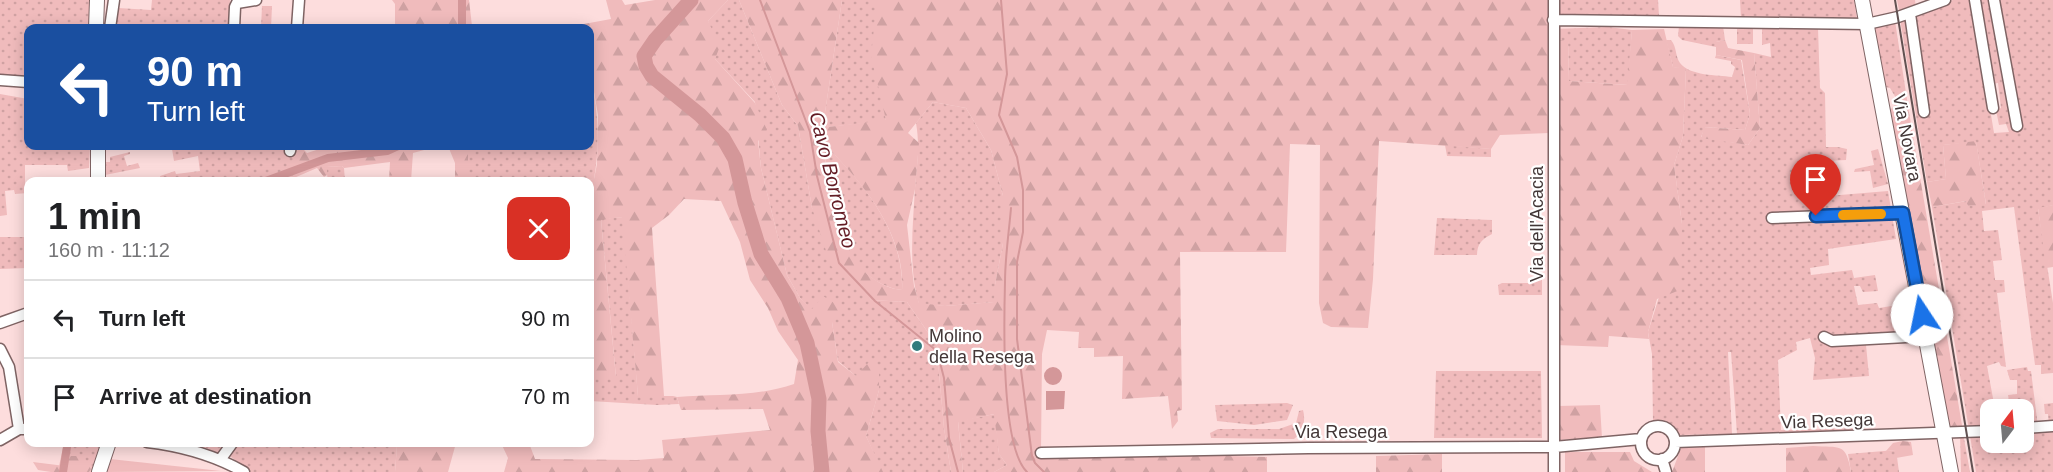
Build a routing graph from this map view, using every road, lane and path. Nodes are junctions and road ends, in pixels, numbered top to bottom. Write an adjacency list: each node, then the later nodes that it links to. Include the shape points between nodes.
1 (97, 0): 14 (main road)
2 (114, 0): 11 (street)
3 (256, 0): 10 (street)
4 (299, 0): 17 (street)
5 (1554, 0): 13 (street, Via dell'Acacia)
6 (1862, 0): 18 (main road, Via Novara)
7 (1945, 0): 12 (street)
8 (1975, 0): 21 (street)
9 (1995, 0): 23 (street)
10 (234, 3): 16 (street)
11 (112, 13): 14 (street); 15 (street)
12 (1910, 14): 18 (street); 22 (street)
13 (1553, 21): 18 (street); 44 (street, Via dell'Acacia)
14 (96, 24)
15 (111, 24)
16 (234, 24)
17 (297, 24)
18 (1867, 24): 26 (main road, Via Novara)
19 (0, 80): 20 (street)
20 (24, 82)
21 (1993, 108)
22 (1924, 112)
23 (2018, 126)
24 (98, 150): 25 (main road)
25 (98, 177)
26 (1903, 213): 27 (street); 30 (main road, Via Novara)
27 (1772, 218)
28 (24, 315): 29 (street)
29 (0, 322)
30 (1925, 336): 31 (street, via 1832,341); 37 (main road, Via Novara)
31 (1824, 337)
32 (0, 349): 35 (street, via 7,361)
33 (2053, 426): 34 (street)
34 (2034, 427)
35 (24, 429): 39 (street)
36 (1980, 432): 37 (street, Via Resega)
37 (1944, 434): 40 (street, Via Resega); 52 (main road, Via Novara)
38 (1641, 439): 40 (street, via 1651,427 1662,426 1671,432); 44 (street, Via Resega); 46 (street, via 1644,453 1652,459)
39 (0, 440)
40 (1675, 442): 46 (street, via 1673,451)
41 (107, 447): 48 (main road)
42 (180, 447): 47 (street)
43 (229, 447): 47 (street)
44 (1554, 447): 45 (street, Via Resega); 50 (street, Via dell'Acacia)
45 (1041, 453)
46 (1662, 459): 51 (street)
47 (220, 460): 49 (street)
48 (99, 472)
49 (244, 472)
50 (1554, 472)
51 (1666, 472)
52 (1951, 472)

